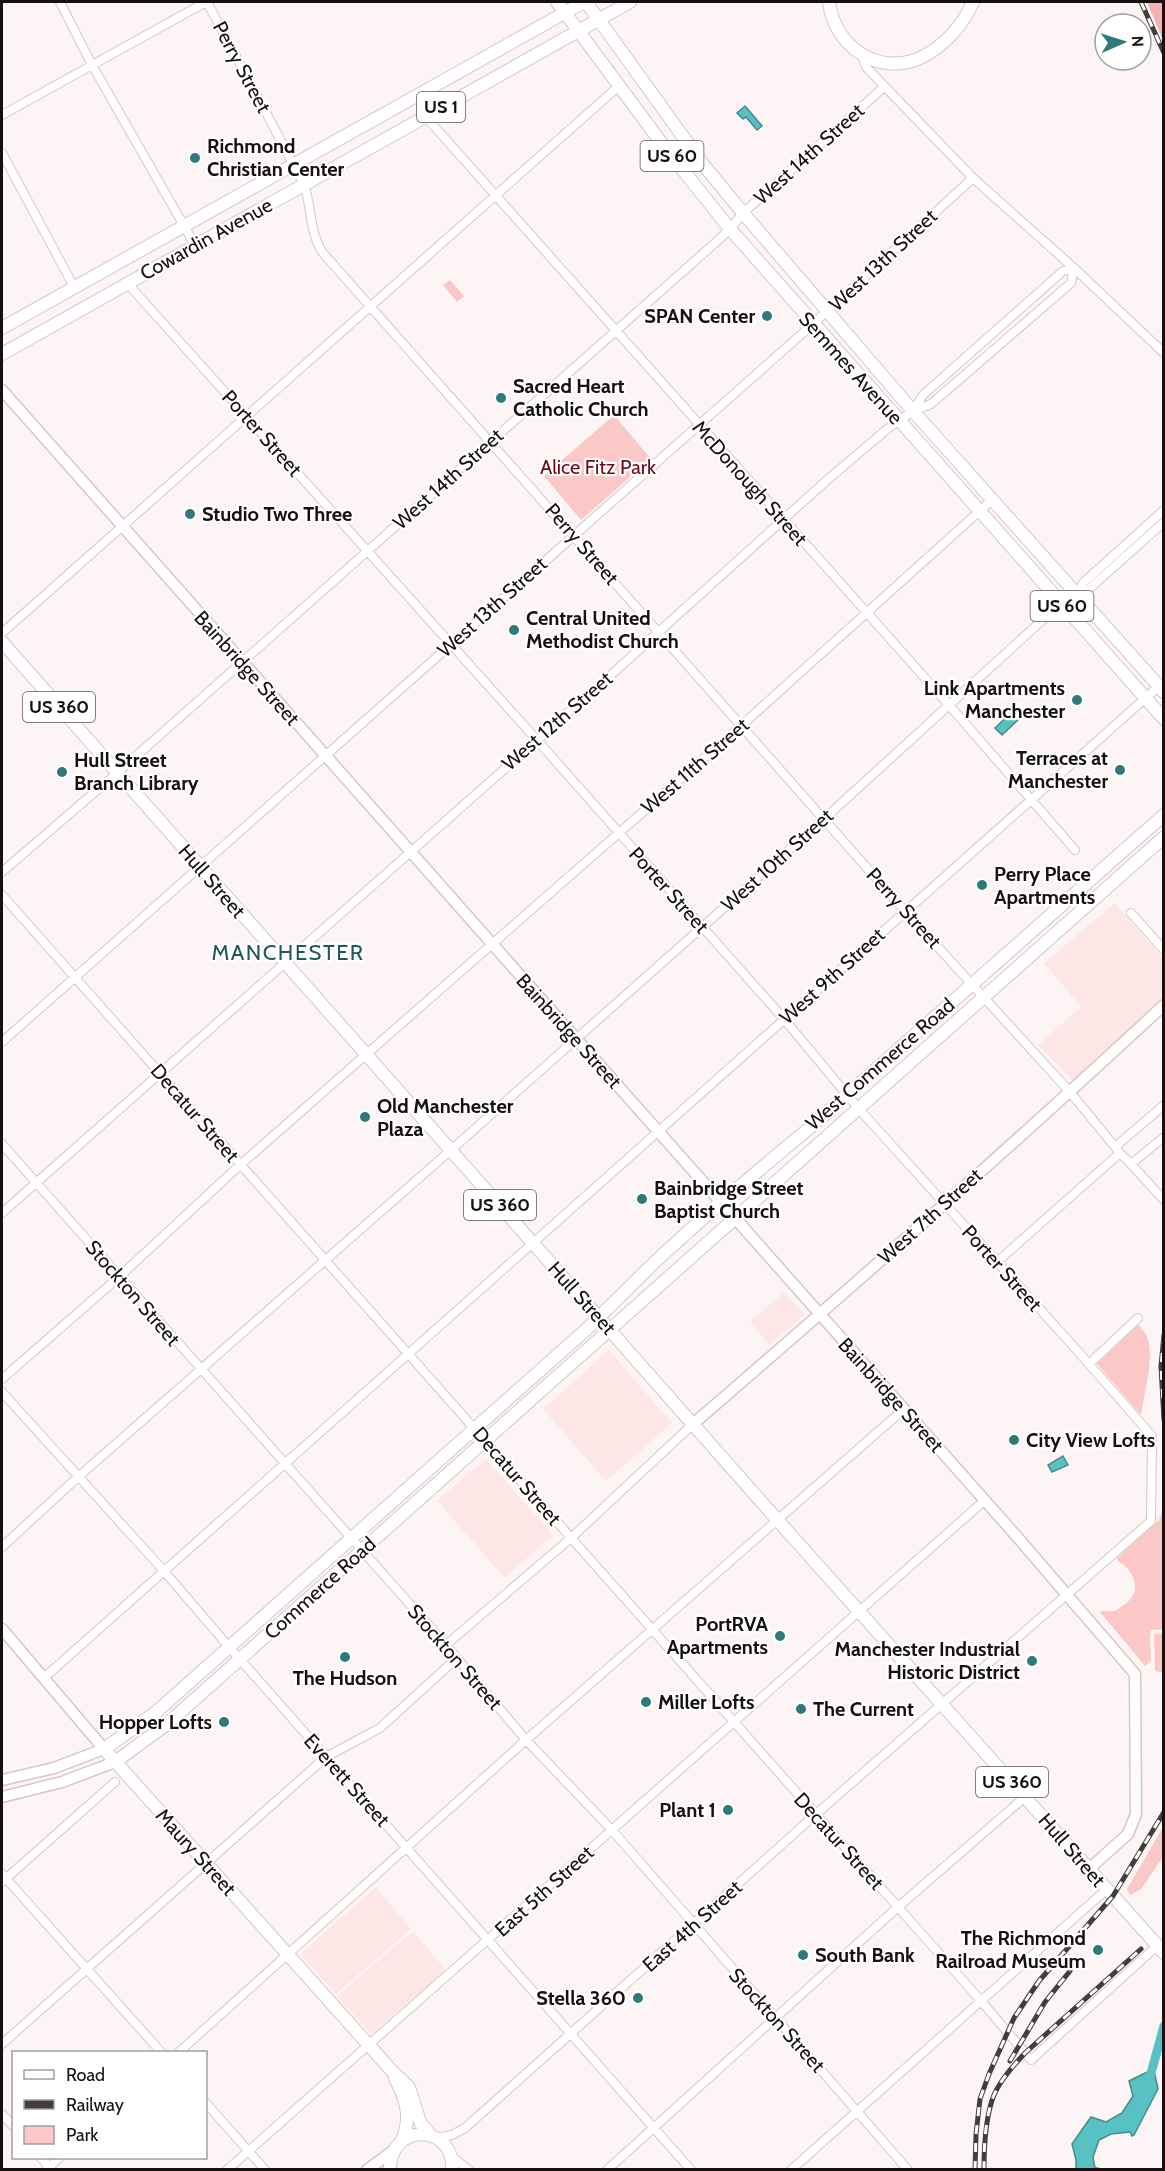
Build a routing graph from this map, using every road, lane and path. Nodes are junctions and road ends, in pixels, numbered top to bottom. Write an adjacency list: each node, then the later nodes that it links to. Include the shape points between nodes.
1 (60, 2): 12 (street)
2 (207, 2): 12 (street); 18 (street, Perry Street)
3 (557, 2): 8 (main road, Semmes Avenue / US 60)
4 (585, 2): 8 (main road, Cowardin Avenue / US 1); 9 (main road, Semmes Avenue / US 60)
5 (630, 2): 9 (main road, Cowardin Avenue / US 1)
6 (829, 2): 11 (main road, via 837,31)
7 (973, 2): 11 (main road, via 953,33 922,57 896,63)
8 (565, 12): 10 (main road, Semmes Avenue / US 60); 18 (main road, Cowardin Avenue / US 1)
9 (598, 19): 10 (main road, Cowardin Avenue / US 1); 22 (main road, Semmes Avenue / US 60)
10 (579, 30): 13 (main road, Semmes Avenue / US 60); 16 (main road, Cowardin Avenue / US 1)
11 (862, 55): 14 (street, via 866,67)
12 (92, 64): 15 (street); 23 (street)
13 (619, 86): 21 (street); 24 (main road, Semmes Avenue / US 60)
14 (884, 87): 19 (street); 22 (street, West 14th Street)
15 (2, 116)
16 (425, 116): 20 (main road, Cowardin Avenue / US 1); 21 (street, McDonough Street)
17 (2, 153): 28 (street)
18 (294, 164): 20 (street, Perry Street); 23 (main road, Cowardin Avenue / US 1)
19 (973, 178): 26 (street); 30 (street, West 13th Street)
20 (304, 184): 25 (main road, Cowardin Avenue / US 1); 29 (street, Perry Street, via 317,243)
21 (495, 196): 29 (street); 33 (street, McDonough Street)
22 (743, 213): 24 (street, West 14th Street); 30 (main road, Semmes Avenue / US 60)
23 (184, 226): 25 (street); 28 (main road, Cowardin Avenue / US 1)
24 (730, 230): 31 (main road, Semmes Avenue / US 60); 33 (street, West 14th Street)
25 (195, 245): 27 (main road, Cowardin Avenue / US 1)
26 (1074, 268): 34 (street); 37 (street, West 12th Street, via 1063,271 923,395); 37 (street, West 12th Street, via 1072,282 931,404)
27 (127, 283): 35 (main road, Cowardin Avenue / US 1); 38 (street, Porter Street)
28 (74, 287): 32 (main road, Cowardin Avenue / US 1)
29 (371, 306): 38 (street); 41 (street, Perry Street)
30 (827, 312): 31 (street, West 13th Street); 37 (main road, Semmes Avenue / US 60)
31 (813, 324): 39 (main road, Semmes Avenue / US 60); 40 (street, West 13th Street)
32 (2, 328)
33 (615, 331): 40 (street, McDonough Street); 41 (street, West 14th Street)
34 (1164, 353)
35 (2, 354)
36 (2, 390): 47 (street, Bainbridge Street)
37 (914, 411): 39 (street, West 12th Street); 42 (main road, Semmes Avenue / US 60)
38 (246, 417): 47 (street); 49 (street, Porter Street)
39 (899, 421): 44 (main road, Semmes Avenue / US 60); 45 (street, West 12th Street)
40 (699, 425): 45 (street, McDonough Street); 48 (street, West 13th Street)
41 (491, 441): 48 (street, Perry Street); 49 (street, West 14th Street)
42 (993, 499): 44 (street, West 11th Street); 50 (main road, Semmes Avenue / US 60)
43 (1164, 510): 50 (street, West 10th Street, via 1083,584)
44 (980, 511): 51 (main road, Semmes Avenue / US 60); 52 (street, West 11th Street)
45 (783, 520): 52 (street, McDonough Street); 53 (street, West 12th Street)
46 (1164, 522): 50 (street, West 10th Street, via 1089,589)
47 (122, 527): 54 (street); 57 (street, Bainbridge Street)
48 (574, 535): 53 (street, Perry Street); 56 (street, West 13th Street)
49 (367, 551): 56 (street, Porter Street); 57 (street, West 14th Street)
50 (1077, 594): 51 (street, West 10th Street); 58 (main road, Semmes Avenue / US 60)
51 (1060, 604): 59 (main road, Semmes Avenue / US 60); 60 (street, West 10th Street)
52 (866, 614): 60 (street, McDonough Street); 62 (street, West 11th Street)
53 (658, 631): 62 (street, Perry Street); 63 (street, West 12th Street)
54 (2, 633)
55 (2, 642): 65 (main road, Hull Street / US 360)
56 (450, 644): 63 (street, Porter Street); 64 (street, West 13th Street)
57 (242, 662): 64 (street, Bainbridge Street); 65 (street, West 14th Street)
58 (1161, 690): 59 (street, West 9th Street)
59 (1145, 699): 61 (main road, Semmes Avenue / US 60); 66 (street, West 9th Street)
60 (949, 705): 66 (street, McDonough Street); 68 (street, West 10th Street)
61 (1164, 719)
62 (742, 725): 68 (street, Perry Street); 69 (street, West 11th Street)
63 (536, 739): 69 (street, Porter Street); 72 (street, West 12th Street)
64 (324, 756): 72 (street, Bainbridge Street); 73 (street, West 13th Street)
65 (117, 773): 73 (main road, Hull Street / US 360); 74 (street, West 14th Street)
66 (1031, 800): 71 (street, McDonough Street); 76 (street, West 9th Street)
67 (1164, 815): 83 (main road, West Commerce Road)
68 (824, 819): 76 (street, Perry Street); 78 (street, West 10th Street)
69 (619, 833): 78 (street, Porter Street); 79 (street, West 11th Street)
70 (1164, 837): 84 (main road, West Commerce Road)
71 (1075, 850)
72 (410, 851): 79 (street, Bainbridge Street); 81 (street, West 12th Street)
73 (199, 867): 81 (main road, Hull Street / US 360); 82 (street, West 13th Street)
74 (2, 872)
75 (2, 895): 82 (street, Decatur Street)
76 (905, 911): 83 (street, Perry Street); 86 (street, West 9th Street)
77 (1131, 913): 80 (street)
78 (702, 927): 86 (street, Porter Street); 87 (street, West 10th Street)
79 (492, 944): 87 (street, Bainbridge Street); 89 (street, West 11th Street)
80 (1164, 950)
81 (284, 963): 89 (main road, Hull Street / US 360); 90 (street, West 12th Street)
82 (75, 978): 88 (street, West 13th Street); 90 (street, Decatur Street)
83 (972, 984): 84 (street, Perry Street); 92 (main road, West Commerce Road)
84 (984, 997): 91 (street, Perry Street); 94 (main road, West Commerce Road)
85 (1164, 1005): 91 (street, West 7th Street)
86 (784, 1019): 92 (street, Porter Street); 95 (street, West 9th Street)
87 (575, 1038): 95 (street, Bainbridge Street); 98 (street, West 10th Street)
88 (2, 1042)
89 (367, 1054): 98 (main road, Hull Street / US 360); 101 (street, West 11th Street)
90 (160, 1073): 101 (street, Decatur Street); 102 (street, West 12th Street)
91 (1070, 1092): 99 (street, Perry Street); 105 (street, West 7th Street)
92 (847, 1095): 94 (street, Porter Street); 104 (main road, West Commerce Road)
93 (1164, 1105): 99 (street)
94 (858, 1108): 105 (street, Porter Street); 107 (main road, West Commerce Road)
95 (657, 1131): 104 (street, Bainbridge Street); 108 (street, West 9th Street)
96 (1164, 1137): 100 (street)
97 (2, 1144): 102 (street, Stockton Street)
98 (451, 1150): 108 (main road, Hull Street / US 360); 109 (street, West 10th Street)
99 (1118, 1150): 100 (street, Perry Street); 110 (street)
100 (1131, 1164): 103 (street, Perry Street)
101 (240, 1165): 109 (street, Decatur Street); 111 (street, West 11th Street)
102 (36, 1182): 106 (street, West 12th Street); 111 (street, Stockton Street)
103 (1164, 1200)
104 (721, 1202): 107 (street, Bainbridge Street); 113 (main road, West Commerce Road)
105 (944, 1204): 110 (street, Porter Street); 112 (street, West 7th Street)
106 (2, 1213)
107 (734, 1217): 112 (street, Bainbridge Street); 115 (main road, West Commerce Road)
108 (533, 1242): 113 (main road, Hull Street / US 360); 116 (street, West 9th Street)
109 (325, 1259): 116 (street, Decatur Street); 118 (street, West 10th Street)
110 (997, 1262): 117 (street, Porter Street)
111 (119, 1277): 118 (street, Stockton Street); 119 (street, West 11th Street)
112 (819, 1315): 121 (street, Bainbridge Street); 122 (street, West 7th Street)
113 (600, 1317): 115 (main road, Hull Street / US 360); 123 (main road, Commerce Road)
114 (1138, 1318): 117 (street)
115 (611, 1330): 122 (main road, Hull Street / US 360); 124 (main road, Commerce Road)
116 (408, 1353): 123 (street, Decatur Street); 125 (street, West 9th Street)
117 (1089, 1364): 129 (street, Porter Street, via 1152,1436)
118 (201, 1370): 125 (street, Stockton Street); 126 (street, West 10th Street)
119 (2, 1379)
120 (2, 1392): 126 (street, Everett Street)
121 (904, 1409): 127 (street, Bainbridge Street); 128 (street)
122 (693, 1424): 128 (main road, Hull Street / US 360); 130 (street)
123 (476, 1428): 124 (street, Decatur Street); 131 (main road, Commerce Road)
124 (486, 1441): 130 (street, Decatur Street); 133 (main road, Commerce Road)
125 (284, 1463): 131 (street, Stockton Street); 134 (street, West 9th Street)
126 (78, 1477): 132 (street, West 10th Street); 134 (street, Everett Street)
127 (985, 1500): 135 (street, Bainbridge Street); 136 (street, East 5th Street)
128 (776, 1519): 136 (main road, Hull Street / US 360); 138 (street)
129 (1151, 1521): 135 (street, East 4th Street)
130 (571, 1538): 138 (street, Decatur Street); 139 (street)
131 (351, 1539): 133 (street, Stockton Street); 140 (main road, Commerce Road)
132 (2, 1547)
133 (362, 1551): 139 (street, Stockton Street); 142 (main road, Commerce Road)
134 (164, 1571): 140 (street, Everett Street); 143 (street, West 9th Street)
135 (1068, 1595): 144 (street, East 4th Street); 158 (street, Bainbridge Street, via 1135,1674 1136,1814 1128,1834)
136 (859, 1611): 144 (main road, Hull Street / US 360); 145 (street, East 5th Street)
137 (2, 1629): 143 (street, Maury Street)
138 (651, 1629): 145 (street, Decatur Street); 146 (street)
139 (446, 1645): 141 (street, Stockton Street)
140 (229, 1647): 142 (street, Everett Street); 147 (main road, Commerce Road, via 154,1713)
141 (457, 1658): 146 (street, Stockton Street); 148 (street, via 380,1728)
142 (240, 1659): 148 (street, Everett Street); 149 (main road, Commerce Road, via 167,1724)
143 (45, 1677): 147 (street, Maury Street)
144 (942, 1704): 153 (main road, Hull Street / US 360); 154 (street, East 4th Street)
145 (735, 1722): 154 (street, Decatur Street); 155 (street, East 5th Street)
146 (526, 1740): 155 (street, Stockton Street); 156 (street)
147 (104, 1749): 149 (main road, Maury Street); 150 (street, Commerce Road, via 54,1768)
148 (326, 1756): 156 (street, Everett Street); 157 (street)
149 (115, 1762): 152 (street, Commerce Road, via 62,1782); 157 (main road, Maury Street)
150 (2, 1780)
151 (115, 1782): 159 (street)
152 (2, 1797)
153 (1025, 1797): 158 (main road, Hull Street / US 360); 161 (street)
154 (815, 1815): 161 (street, Decatur Street); 162 (street, East 4th Street)
155 (612, 1830): 162 (street, Stockton Street); 163 (street, East 5th Street)
156 (407, 1847): 163 (street, Everett Street); 165 (street)
157 (206, 1863): 165 (main road, Maury Street); 166 (street)
158 (1089, 1869): 160 (main road, Hull Street / US 360)
159 (3, 1878): 166 (street)
160 (1107, 1889): 164 (main road, Hull Street / US 360); 167 (street)
161 (898, 1907): 167 (street, Decatur Street); 168 (street)
162 (693, 1924): 168 (street, Stockton Street); 169 (street, East 4th Street)
163 (488, 1940): 169 (street, Everett Street); 171 (street, East 5th Street)
164 (1160, 1950): 167 (street, Decatur Street, via 1030,2060)
165 (287, 1954): 171 (main road, Maury Street); 173 (street)
166 (87, 1969): 170 (street); 172 (street)
167 (982, 2002): 176 (street)
168 (775, 2019): 176 (street, Stockton Street); 177 (street)
169 (571, 2034): 177 (street, Everett Street); 178 (street, East 4th Street, via 465,2128 452,2135)
170 (2, 2044)
171 (369, 2045): 174 (main road, Maury Street); 180 (street, East 5th Street)
172 (160, 2051)
173 (180, 2051)
174 (392, 2071): 178 (main road, Maury Street, via 409,2087 420,2122); 179 (main road, Maury Street, via 407,2108 408,2125)
175 (207, 2104): 180 (street)
176 (858, 2110): 190 (street); 191 (street, Stockton Street)
177 (654, 2128): 188 (street); 189 (street, Everett Street)
178 (434, 2137): 179 (main road, via 416,2134); 181 (main road, Maury Street, via 447,2147)
179 (398, 2145): 184 (street); 185 (main road, Maury Street)
180 (249, 2151): 182 (street, East 5th Street); 183 (street)
181 (451, 2156): 186 (main road); 187 (street)
182 (227, 2169)
183 (265, 2169)
184 (367, 2169)
185 (390, 2169)
186 (452, 2169)
187 (469, 2169)
188 (607, 2169)
189 (691, 2169)
190 (791, 2169)
191 (908, 2169)

